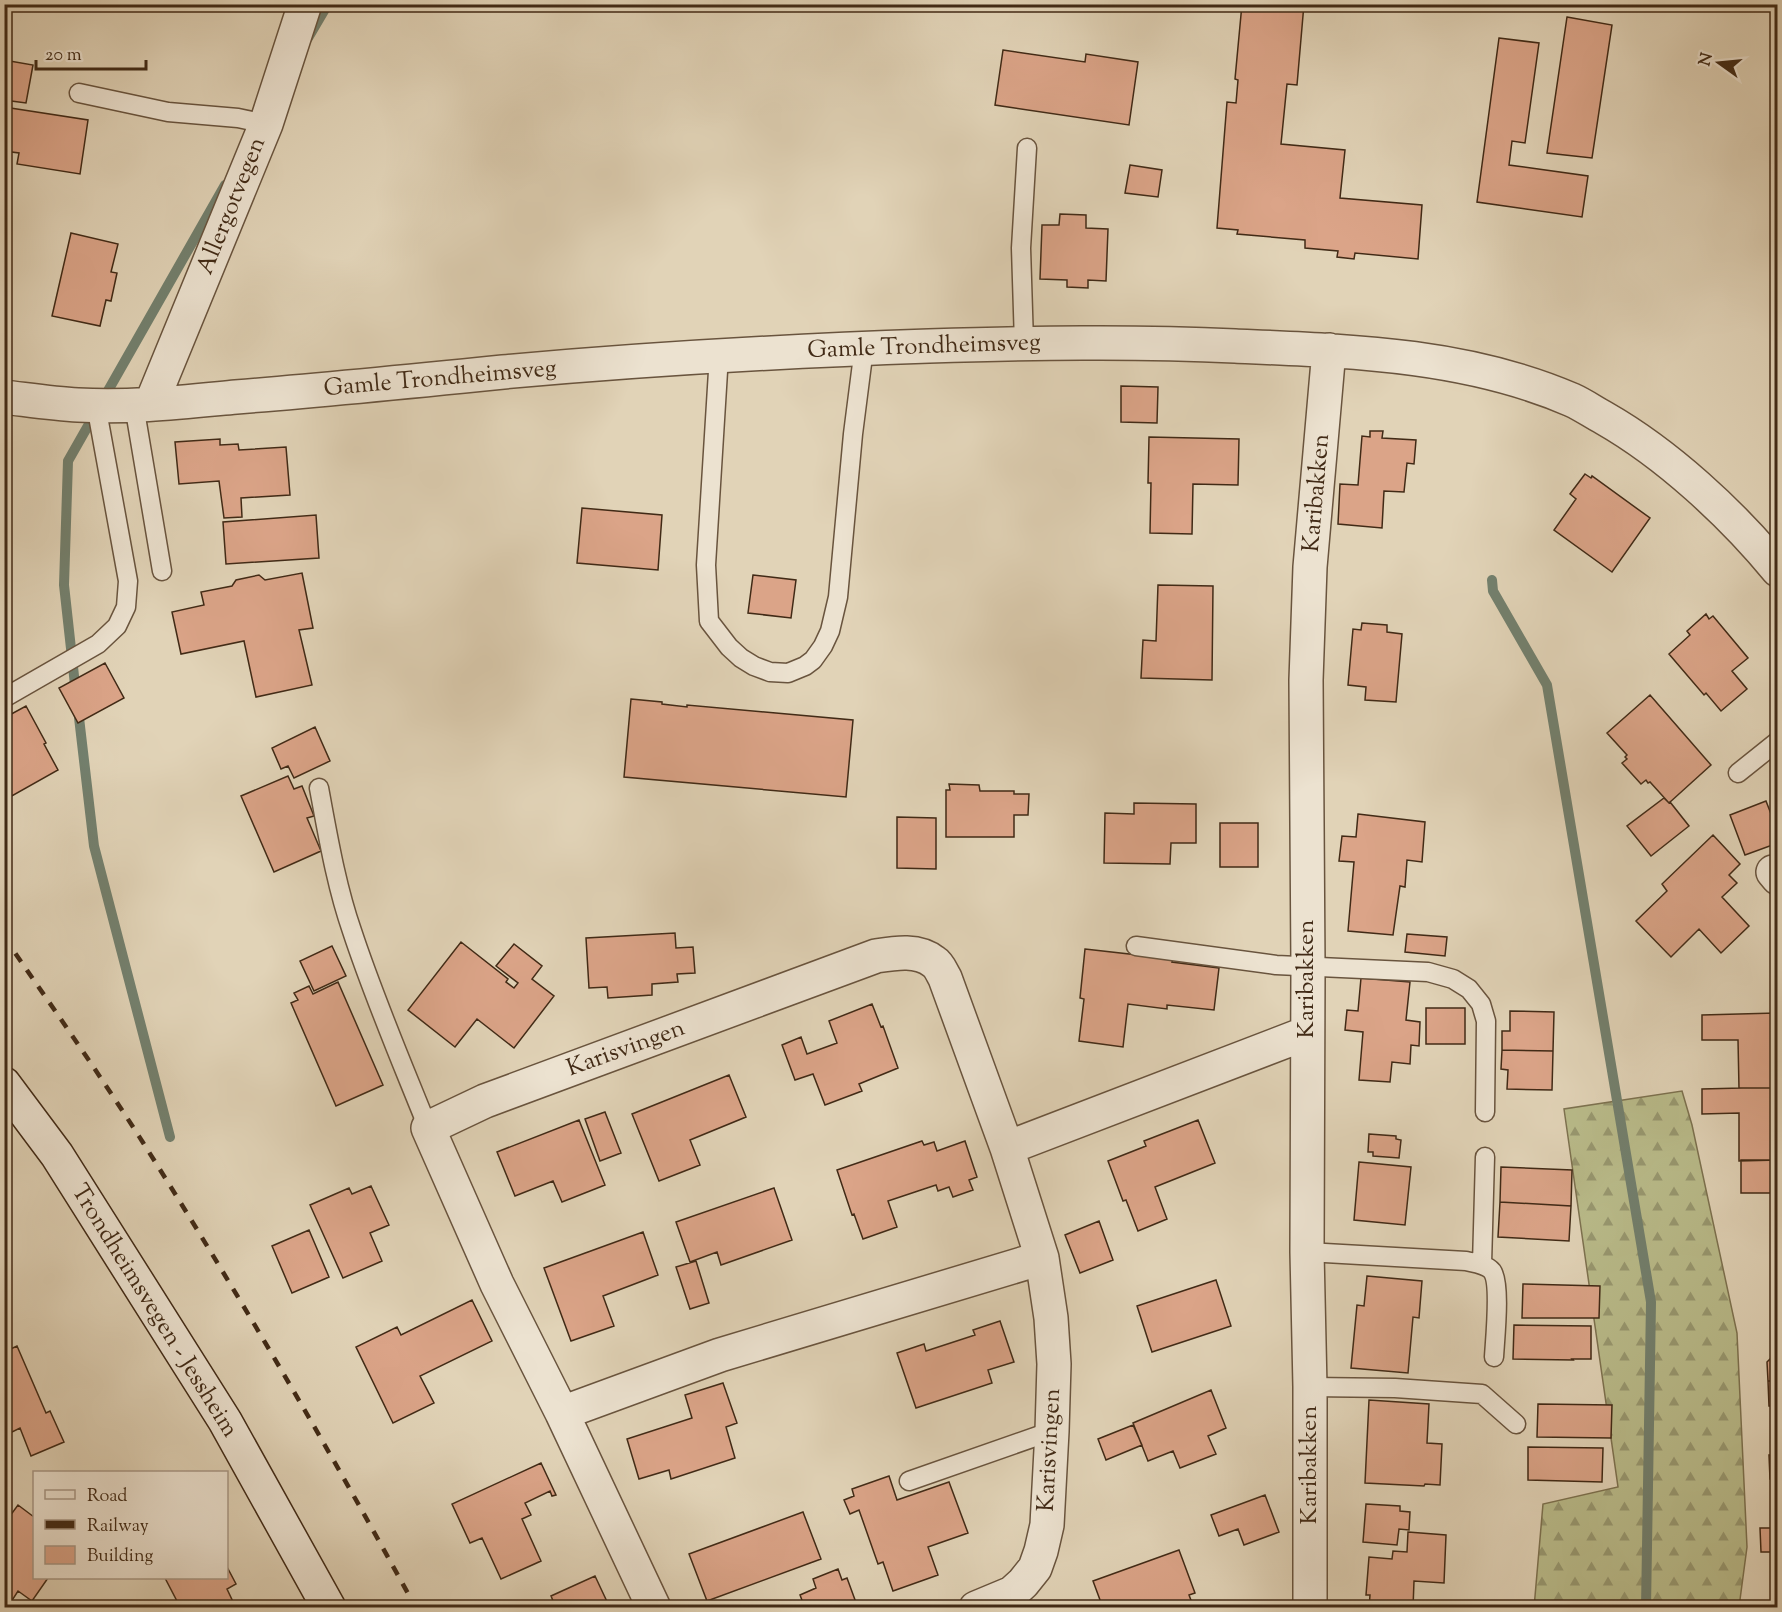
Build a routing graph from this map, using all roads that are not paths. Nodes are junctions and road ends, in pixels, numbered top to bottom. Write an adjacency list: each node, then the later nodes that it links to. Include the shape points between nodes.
1 (304, 4): 3 (street, Allergotvegen)
2 (79, 93): 3 (lane, via 168,112)
3 (266, 124): 11 (street, Allergotvegen)
4 (1027, 148): 5 (lane, via 1021,248)
5 (1024, 343): 6 (street, Gamle Trondheimsveg); 7 (street, Gamle Trondheimsveg)
6 (864, 348): 8 (street, Gamle Trondheimsveg); 8 (lane, via 838,597 823,646 805,666 788,672 770,672 741,658 709,621 706,565)
7 (1329, 350): 12 (street, Gamle Trondheimsveg, via 1440,362 1514,379 1575,401 1635,435); 19 (street, Karibakken, via 1310,567 1306,668)
8 (719, 355): 11 (street, Gamle Trondheimsveg)
9 (4, 397): 10 (street, Gamle Trondheimsveg)
10 (96, 405): 11 (street, Gamle Trondheimsveg); 14 (lane, via 128,581 126,607 117,626 98,644)
11 (142, 405): 13 (lane)
12 (1773, 554)
13 (162, 571)
14 (4, 698)
15 (1778, 741): 16 (lane)
16 (1738, 773)
17 (319, 788): 23 (lane, via 351,930)
18 (1136, 946): 19 (lane)
19 (1308, 967): 20 (street, Karibakken); 22 (lane, via 1428,972 1453,979 1469,989 1481,1004 1486,1020)
20 (1307, 1033): 24 (street); 26 (street, Karibakken)
21 (4, 1084): 35 (street, Trondheimsvegen - Jessheim, via 57,1155 225,1421)
22 (1485, 1112)
23 (428, 1128): 24 (street, Karisvingen, via 485,1101 876,956 910,953 935,962 945,978); 31 (street, via 497,1284)
24 (1007, 1148): 27 (street, Karisvingen)
25 (1485, 1157): 28 (lane)
26 (1307, 1252): 28 (lane); 30 (street, Karibakken)
27 (1042, 1258): 31 (street, via 720,1355); 33 (street, Karisvingen, via 1054,1364)
28 (1482, 1264): 29 (lane, via 1491,1270 1497,1282)
29 (1494, 1356)
30 (1310, 1388): 32 (lane, via 1482,1394); 38 (street, Karibakken)
31 (562, 1413): 36 (street)
32 (1516, 1424)
33 (1053, 1431): 34 (lane); 37 (street, Karisvingen, via 1047,1525 1035,1568 1012,1593)
34 (909, 1481)
35 (328, 1608)
36 (654, 1608)
37 (976, 1608)
38 (1310, 1608)

